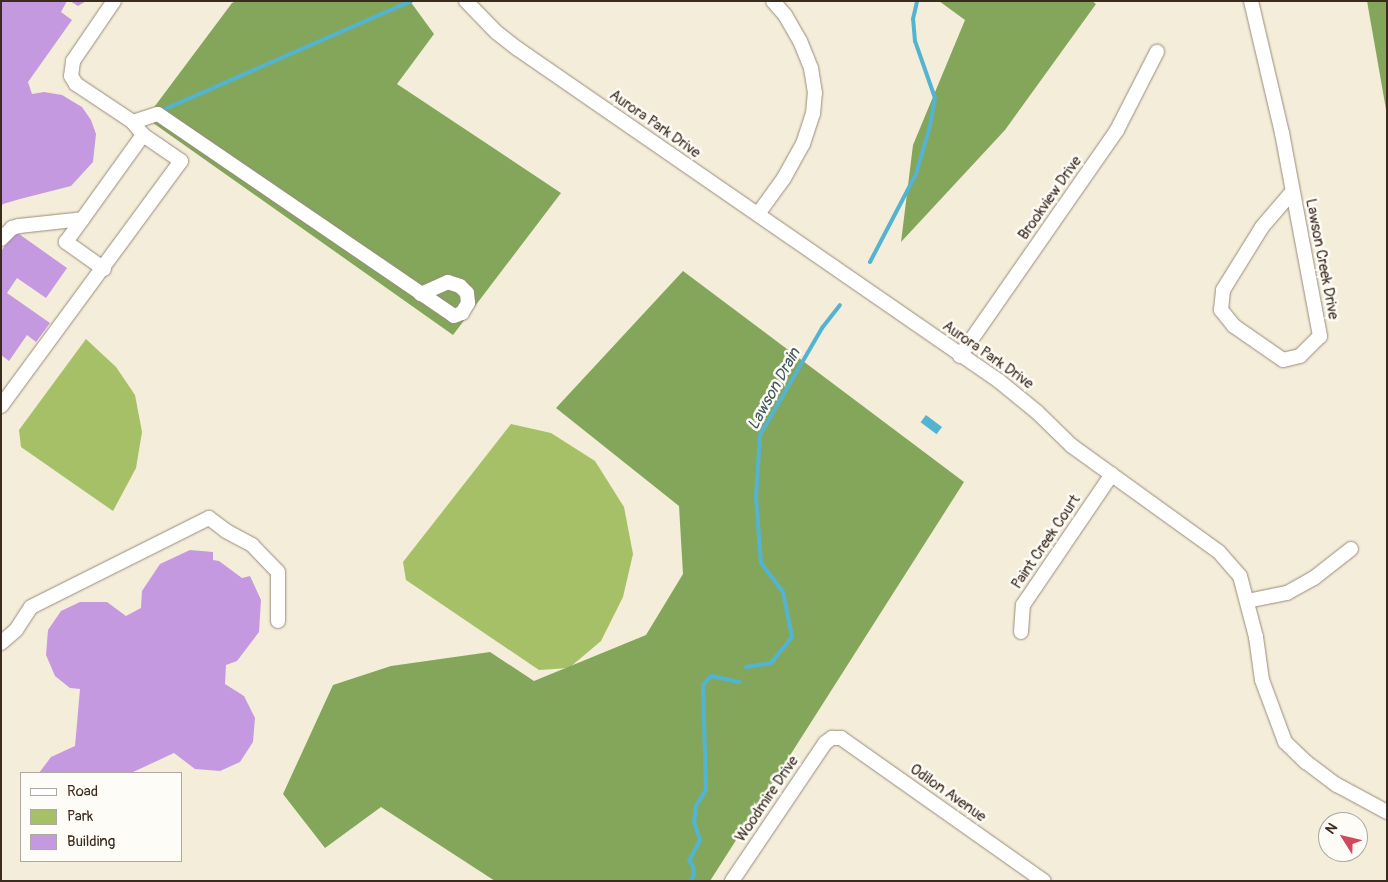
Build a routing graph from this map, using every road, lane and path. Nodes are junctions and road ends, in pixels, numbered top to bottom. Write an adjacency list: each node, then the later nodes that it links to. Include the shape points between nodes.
1 (114, 1): 6 (street, via 73,62 71,76 76,84)
2 (466, 1): 9 (street, Aurora Park Drive, via 518,49)
3 (773, 1): 9 (street, via 785,14 800,41 811,68 815,93 803,144)
4 (1251, 1): 8 (street, Lawson Creek Drive, via 1282,133)
5 (1157, 52): 14 (street, Brookview Drive, via 1117,130)
6 (133, 122): 7 (street); 13 (street, via 158,114)
7 (143, 134): 10 (street); 12 (street, via 181,161)
8 (1292, 192): 8 (street, Lawson Creek Drive, via 1320,336 1300,356 1283,360 1234,326 1221,310 1223,290 1262,227)
9 (758, 214): 14 (street, Aurora Park Drive)
10 (83, 219): 11 (street, via 19,226 12,228); 12 (street, via 66,242)
11 (1, 240)
12 (104, 269): 15 (street)
13 (421, 294)
14 (960, 356): 16 (street, Aurora Park Drive, via 1016,394 1072,446)
15 (1, 406)
16 (1112, 474): 18 (street, Aurora Park Drive, via 1219,552 1240,576); 20 (street, Paint Creek Court, via 1023,605)
17 (1350, 549): 18 (street, via 1314,578 1286,593)
18 (1247, 601): 23 (street, Aurora Park Drive, via 1262,680 1285,742 1337,785)
19 (278, 621): 21 (street, via 278,572 252,545 209,518 31,607 16,630)
20 (1021, 632)
21 (1, 643)
22 (832, 738): 24 (street, Woodmire Drive, via 825,742); 25 (street, Odilon Avenue, via 841,738)
23 (1387, 812)
24 (732, 881)
25 (1044, 881)

